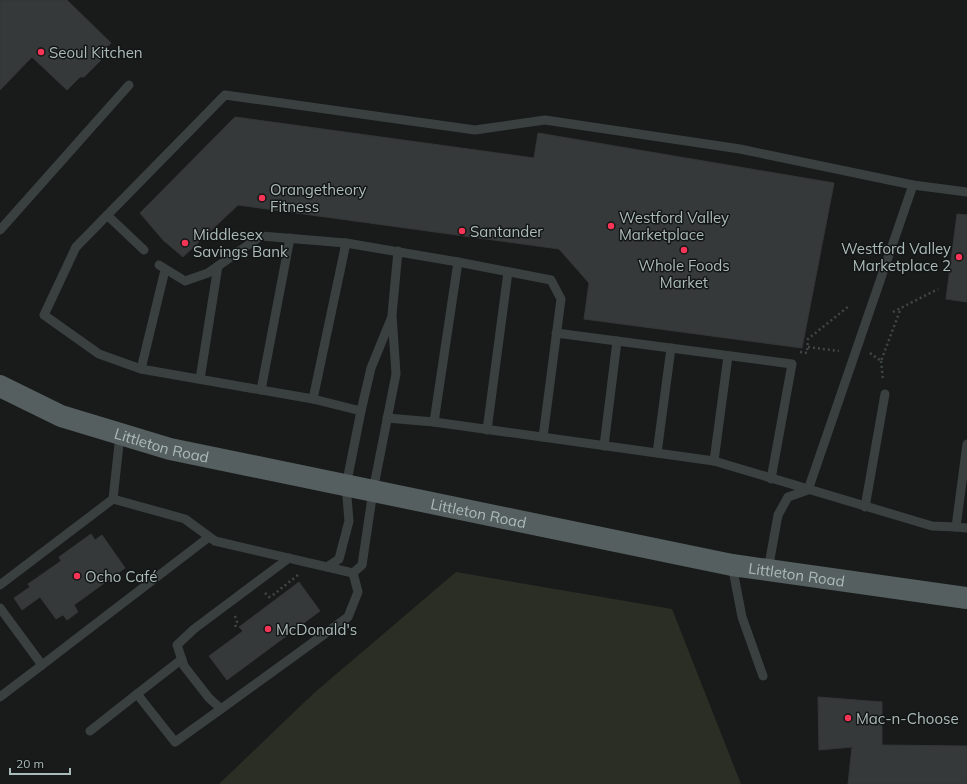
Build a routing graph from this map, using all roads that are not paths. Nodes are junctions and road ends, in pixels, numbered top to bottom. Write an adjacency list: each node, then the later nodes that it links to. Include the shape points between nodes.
1 (129, 85): 5 (lane)
2 (913, 185): 3 (lane); 4 (lane, via 740,149 545,120 475,130 225,96); 36 (lane)
3 (967, 192)
4 (107, 216): 8 (lane); 18 (lane, via 76,246 44,315 99,354)
5 (0, 230)
6 (290, 238): 7 (lane); 11 (lane, via 261,236); 21 (lane)
7 (346, 243): 9 (lane); 23 (lane)
8 (144, 250)
9 (398, 252): 10 (lane); 13 (lane)
10 (458, 262): 12 (lane); 26 (lane)
11 (218, 266): 18 (lane, via 208,274 185,281 162,267); 19 (lane)
12 (508, 272): 14 (lane, via 551,280 561,299); 27 (lane)
13 (392, 315): 24 (lane, via 371,368); 25 (lane, via 396,374)
14 (556, 333): 15 (lane); 29 (lane)
15 (617, 341): 16 (lane); 31 (lane)
16 (671, 348): 17 (lane); 32 (lane)
17 (728, 356): 33 (lane); 34 (lane, via 792,364)
18 (141, 369): 19 (lane)
19 (200, 379): 21 (lane)
20 (0, 386): 28 (main road, Littleton Road, via 60,416)
21 (261, 390): 23 (lane)
22 (885, 394): 39 (lane)
23 (313, 399): 24 (lane)
24 (360, 411): 35 (lane)
25 (387, 418): 26 (lane); 37 (lane)
26 (434, 422): 27 (lane)
27 (487, 430): 29 (lane)
28 (120, 435): 35 (main road, Littleton Road, via 170,449); 38 (lane)
29 (543, 437): 31 (lane)
30 (967, 444): 40 (lane)
31 (604, 446): 32 (lane)
32 (657, 453): 33 (lane)
33 (714, 461): 34 (lane)
34 (771, 479): 36 (lane)
35 (346, 486): 37 (main road, Littleton Road); 45 (lane, via 349,521 339,559)
36 (808, 490): 39 (lane); 46 (lane, via 788,497 778,515)
37 (373, 492): 44 (main road, Littleton Road); 47 (lane, via 362,565)
38 (113, 499): 42 (lane, via 185,519); 48 (lane)
39 (865, 507): 40 (lane, via 932,526)
40 (956, 527): 41 (lane)
41 (967, 528)
42 (209, 537): 43 (lane, via 215,541); 52 (lane)
43 (289, 558): 45 (lane); 51 (lane, via 194,629 177,645)
44 (732, 565): 46 (main road, Littleton Road); 53 (lane, via 742,616)
45 (327, 567): 47 (lane)
46 (768, 571): 49 (main road, Littleton Road)
47 (353, 573): 56 (lane, via 358,592 348,617)
48 (0, 585)
49 (967, 598)
50 (0, 608): 52 (lane)
51 (182, 659): 54 (lane); 56 (lane, via 184,666)
52 (42, 665): 55 (lane)
53 (763, 676)
54 (137, 694): 56 (lane, via 175,742); 57 (lane)
55 (0, 697)
56 (221, 709)
57 (90, 731)

